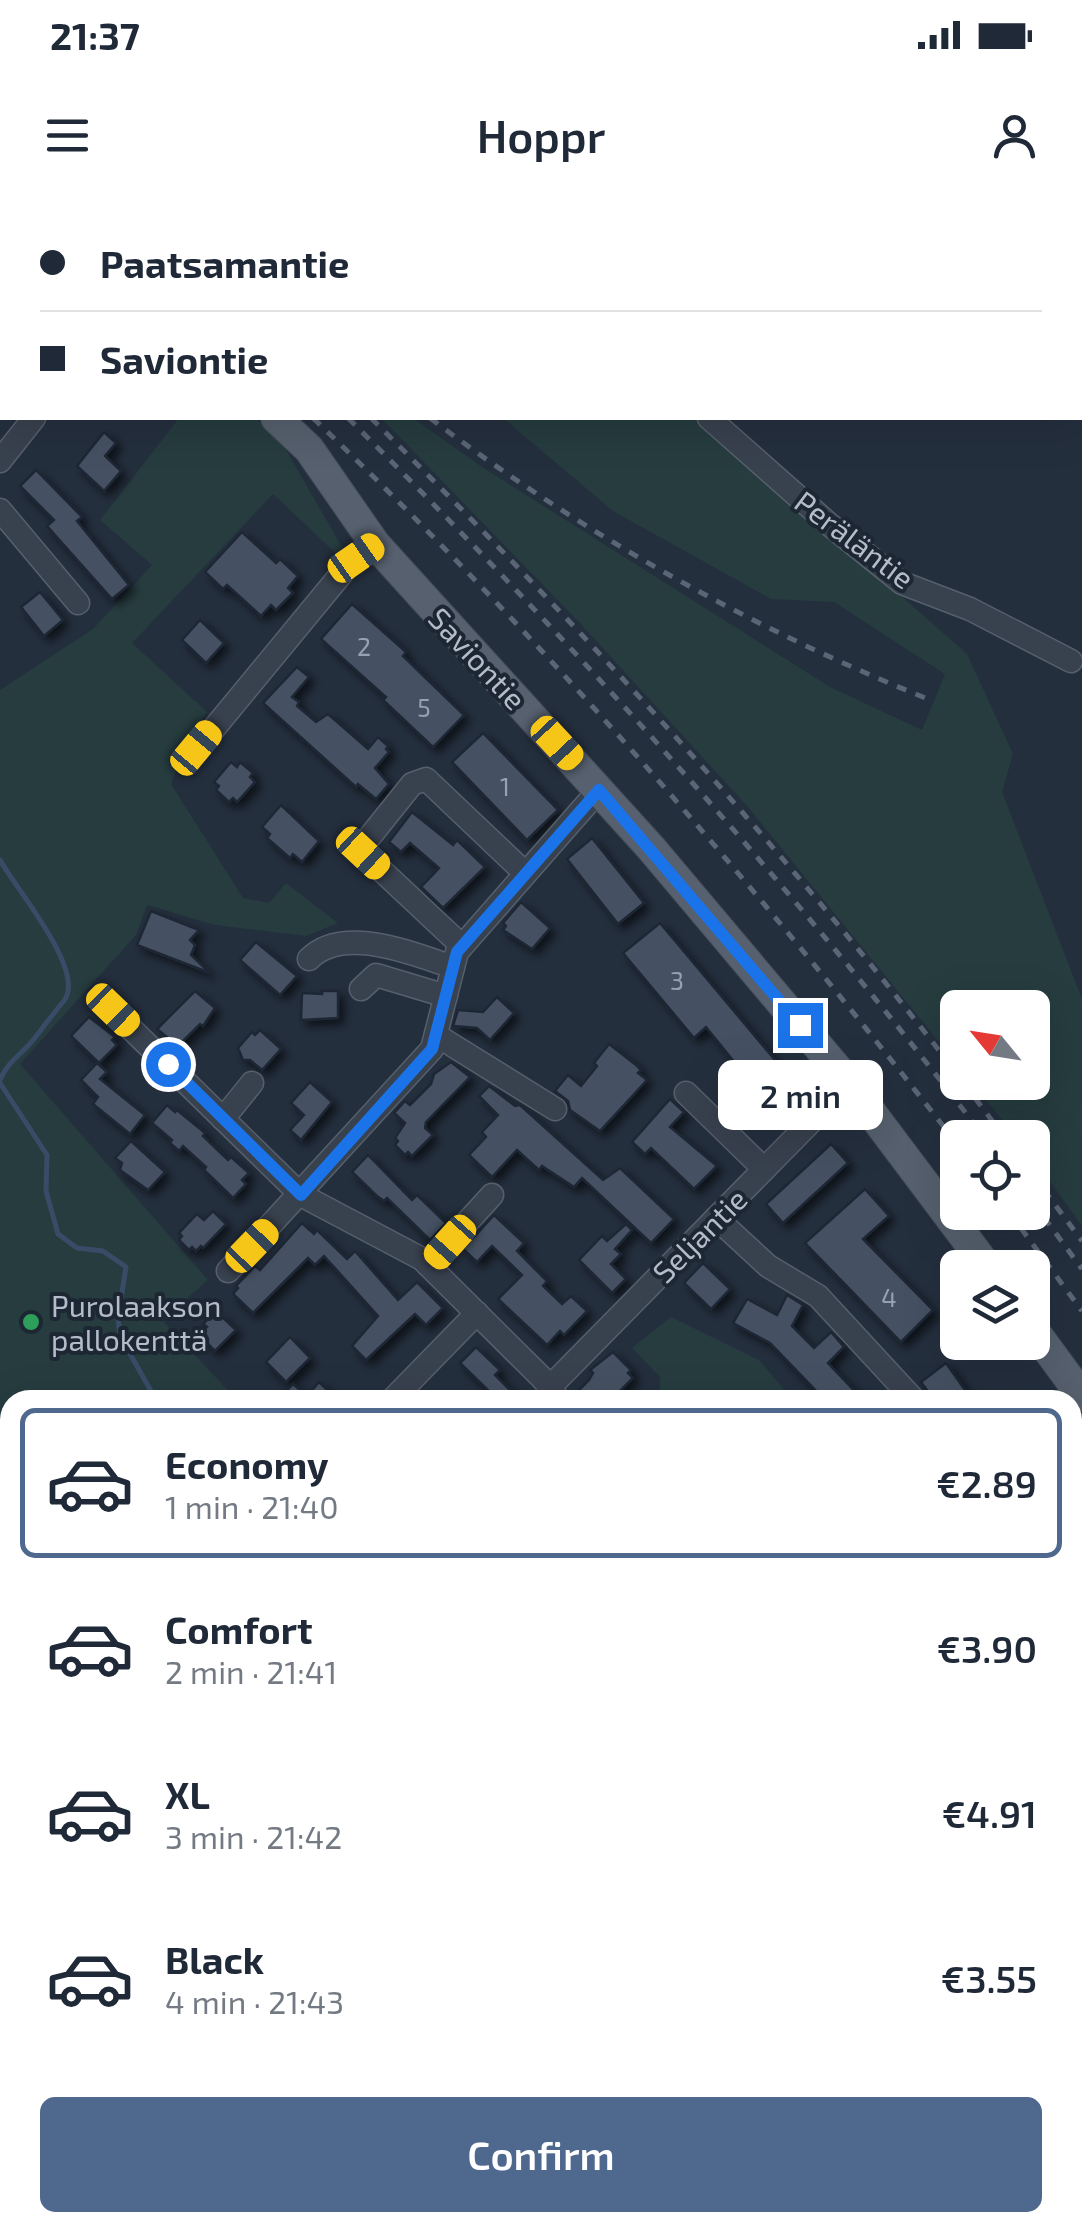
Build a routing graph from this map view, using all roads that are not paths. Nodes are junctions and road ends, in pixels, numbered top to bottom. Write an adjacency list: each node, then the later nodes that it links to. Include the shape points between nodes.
1 (32, 420): 4 (street)
2 (278, 420): 6 (main road, Saviontie, via 310,449)
3 (712, 420): 8 (street, Peräläntie, via 902,583 970,609)
4 (0, 461)
5 (0, 510): 7 (street)
6 (375, 544): 9 (street, via 347,567); 10 (main road, Saviontie)
7 (78, 602)
8 (1071, 662)
9 (196, 748)
10 (599, 790): 11 (street); 19 (main road, Saviontie)
11 (525, 872): 12 (street); 12 (street, via 426,779 412,784 362,851)
12 (458, 956): 13 (street, via 334,943); 15 (street)
13 (309, 959)
14 (361, 989): 15 (street, via 376,974)
15 (446, 996): 17 (street)
16 (113, 1010): 22 (street)
17 (436, 1034): 21 (street); 24 (street, via 432,1049)
18 (252, 1082): 22 (street)
19 (849, 1084): 23 (street, Seljantie); 27 (main road, Saviontie)
20 (686, 1092): 23 (street)
21 (556, 1109)
22 (223, 1118): 24 (street)
23 (764, 1168): 26 (street, Seljantie)
24 (301, 1195): 28 (street); 29 (street)
25 (492, 1195): 28 (street)
26 (716, 1218): 34 (street, Seljantie); 35 (street, via 768,1266 818,1296)
27 (974, 1250)
28 (428, 1265): 30 (street)
29 (228, 1271)
30 (477, 1313): 32 (street); 33 (street)
31 (1050, 1352): 36 (main road)
32 (402, 1390)
33 (551, 1390)
34 (557, 1390)
35 (905, 1390)
36 (1078, 1390)

